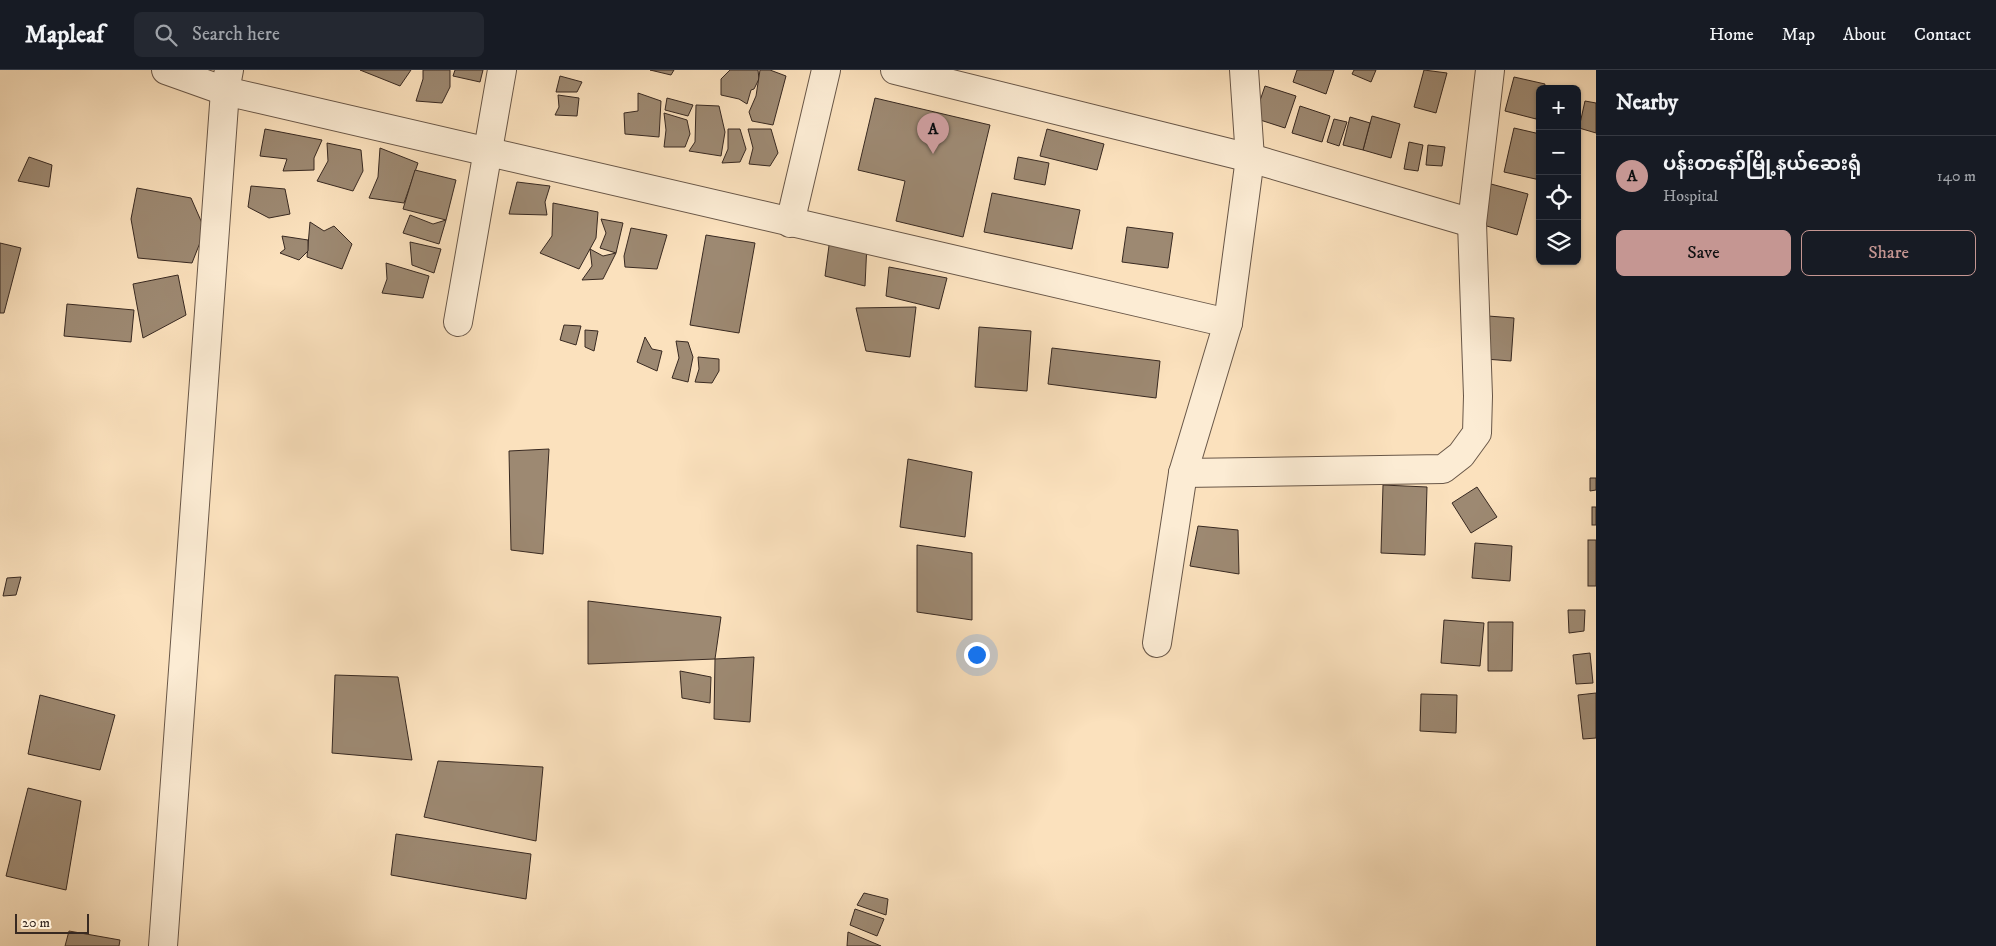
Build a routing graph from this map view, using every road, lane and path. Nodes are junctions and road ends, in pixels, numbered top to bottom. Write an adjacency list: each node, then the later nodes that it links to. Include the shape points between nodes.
1 (166, 70): 7 (street)
2 (502, 70): 8 (street)
3 (826, 70): 10 (street)
4 (894, 70): 9 (street)
5 (1244, 70): 9 (street)
6 (1490, 70): 11 (street)
7 (227, 80): 8 (street); 16 (street)
8 (487, 152): 10 (street); 12 (street)
9 (1250, 158): 11 (street); 13 (street)
10 (790, 223): 13 (street)
11 (1472, 223): 14 (street, via 1477,433 1461,455 1443,468)
12 (458, 322)
13 (1228, 323): 14 (street)
14 (1183, 473): 15 (street)
15 (1157, 643)
16 (163, 946)

